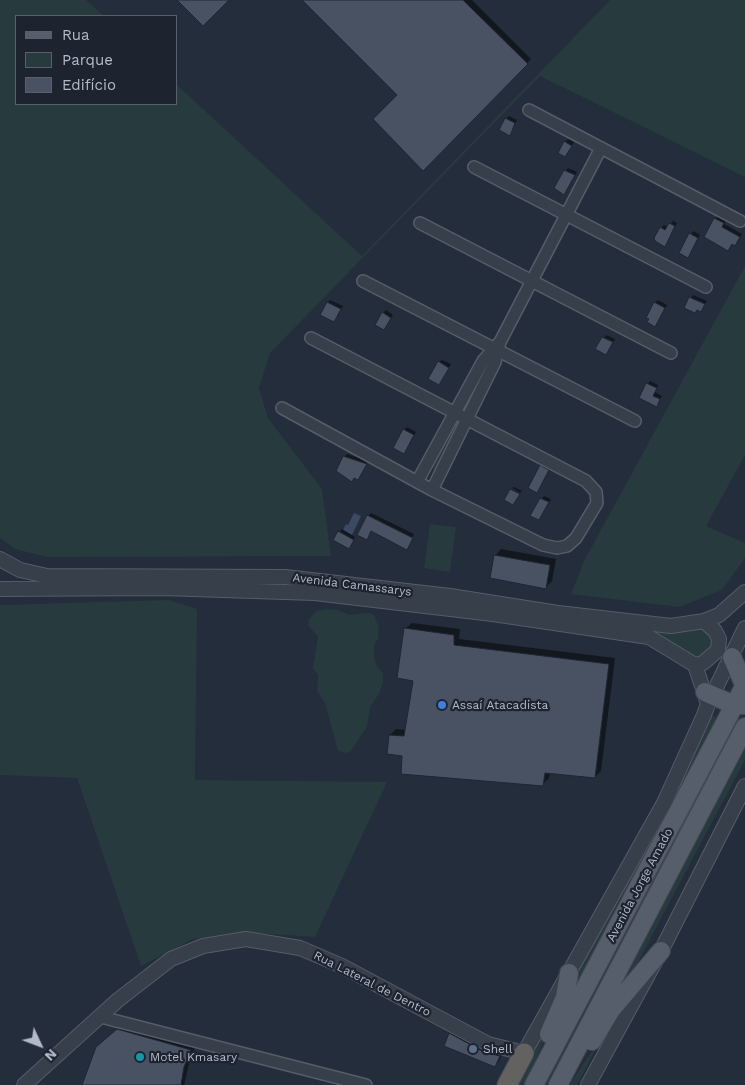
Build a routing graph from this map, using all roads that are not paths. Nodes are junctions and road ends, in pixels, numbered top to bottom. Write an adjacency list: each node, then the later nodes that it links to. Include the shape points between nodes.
1 (528, 110): 2 (street)
2 (601, 148): 4 (street); 5 (street)
3 (474, 167): 4 (street)
4 (566, 215): 8 (street); 9 (street)
5 (740, 220)
6 (420, 224): 8 (street)
7 (363, 281): 11 (street)
8 (531, 282): 11 (street); 12 (street)
9 (706, 287)
10 (311, 338): 14 (street)
11 (498, 347): 14 (street, via 483,361); 15 (street); 16 (street)
12 (671, 354)
13 (282, 408): 17 (street)
14 (455, 412): 15 (street); 17 (street)
15 (467, 419): 18 (street); 18 (street, via 586,481 596,492 597,503 576,538 567,546 557,548 543,545)
16 (635, 421)
17 (417, 482): 18 (street)
18 (432, 490)
19 (0, 559): 22 (street, Avenida Camassarys, via 20,570 47,576 285,577 671,626)
20 (0, 589): 25 (street, Avenida Camassarys, via 162,588 315,593 649,637)
21 (745, 592): 22 (street, via 719,615)
22 (704, 621): 25 (street, via 719,639 718,650 703,663)
23 (745, 628): 24 (street)
24 (732, 657): 26 (main road); 27 (street)
25 (695, 665): 27 (street)
26 (745, 686): 28 (main road, Avenida Jorge Amado)
27 (708, 697): 28 (main road); 32 (street, via 664,803)
28 (740, 705): 35 (main road, Avenida Jorge Amado)
29 (745, 727): 40 (main road, Avenida Jorge Amado)
30 (745, 786): 31 (street)
31 (661, 951): 40 (main road, via 611,1010); 41 (street)
32 (568, 973): 34 (street); 35 (main road, via 565,997 547,1039)
33 (101, 1017): 34 (street, Rua Lateral de Dentro, via 170,959 203,946 246,939 300,948 342,966 488,1044); 36 (street, Rua Lateral de Dentro); 37 (street)
34 (524, 1053): 38 (highway)
35 (547, 1060): 39 (main road, Avenida Jorge Amado)
36 (24, 1085)
37 (366, 1085)
38 (507, 1085)
39 (534, 1085)
40 (559, 1085)
41 (588, 1085)

